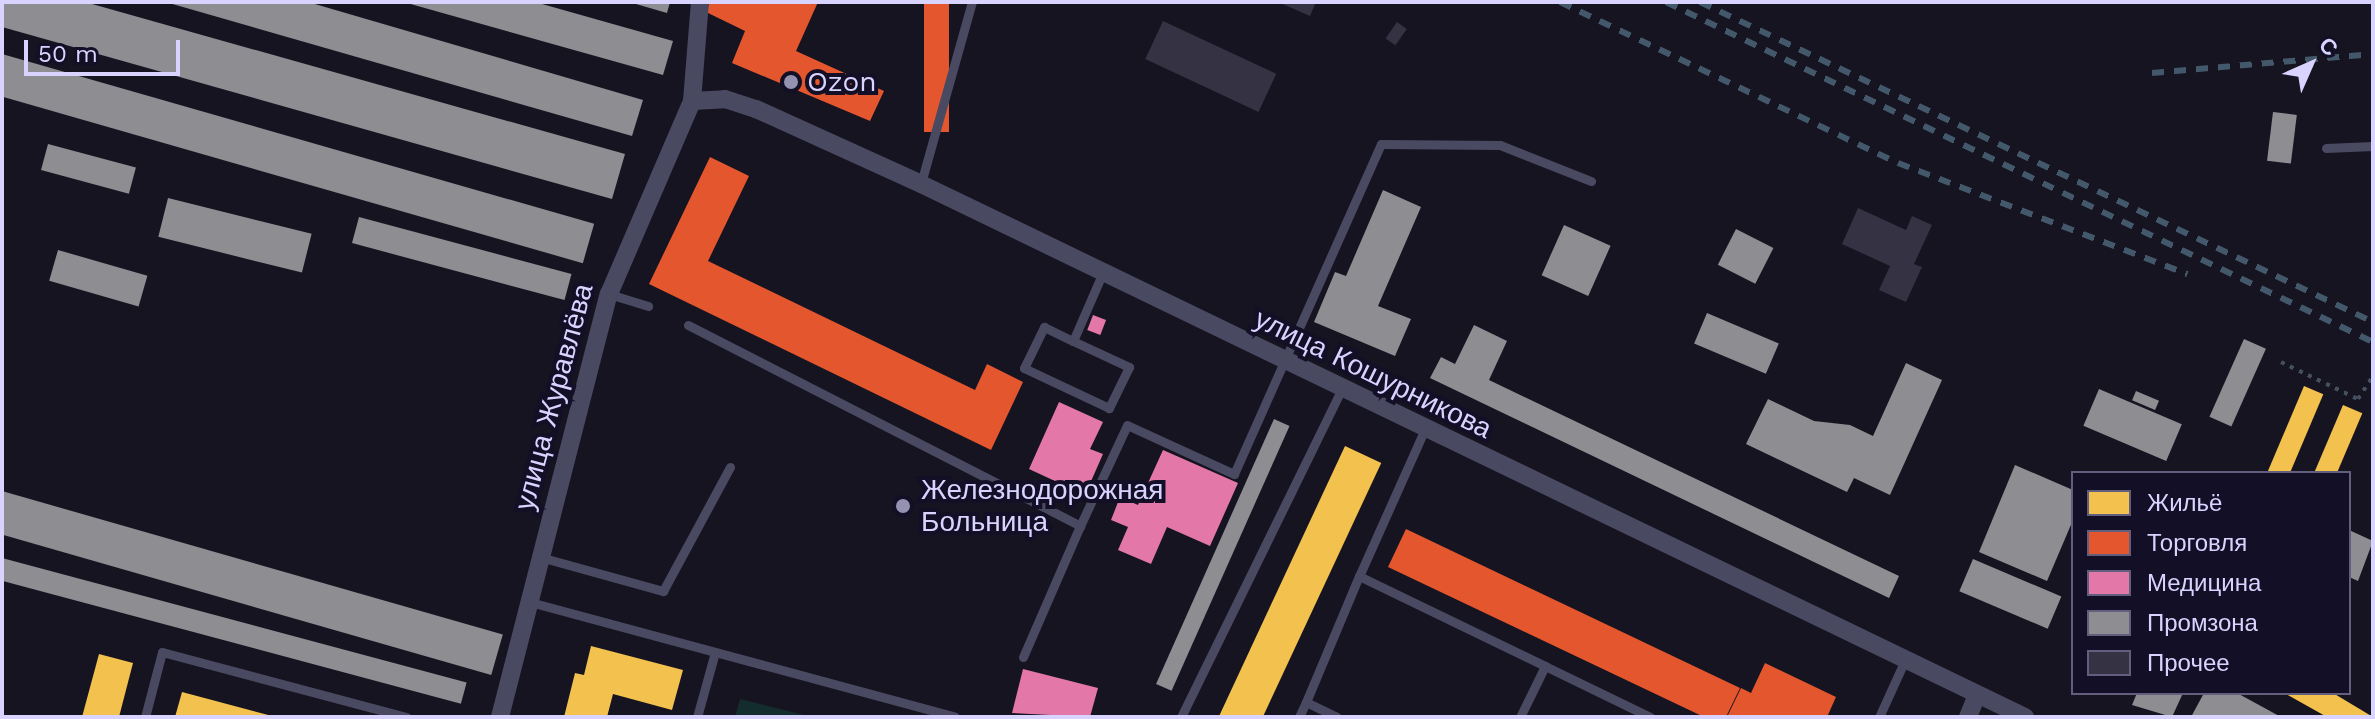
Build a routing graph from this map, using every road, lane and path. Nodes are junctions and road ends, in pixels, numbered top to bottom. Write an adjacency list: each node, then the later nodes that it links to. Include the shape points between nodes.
1 (700, 2): 3 (street, улица Журавлёва)
2 (972, 2): 7 (lane)
3 (692, 101): 7 (street, улица Кошурникова, via 725,99 756,109); 9 (street, улица Журавлёва)
4 (2373, 146): 5 (lane)
5 (2326, 148)
6 (1591, 181): 13 (lane, via 1500,145 1381,144)
7 (921, 184): 8 (street, улица Кошурникова)
8 (1103, 272): 12 (lane); 13 (street, улица Кошурникова)
9 (609, 294): 10 (lane); 20 (street, улица Журавлёва)
10 (648, 306)
11 (688, 325): 19 (lane)
12 (1073, 341): 12 (lane, via 1044,327 1024,368 1109,408 1129,367)
13 (1283, 362): 16 (street, улица Кошурникова); 19 (lane, via 1234,474 1127,425)
14 (2281, 362): 15 (path, via 2358,399)
15 (2373, 376)
16 (1341, 390): 17 (street, улица Кошурникова); 34 (lane)
17 (1424, 431): 21 (lane); 25 (street, улица Кошурникова)
18 (730, 467): 20 (lane, via 663,591)
19 (1080, 526): 24 (lane)
20 (540, 557): 22 (street, улица Журавлёва)
21 (1359, 576): 26 (lane); 28 (lane)
22 (529, 602): 23 (lane); 31 (street, улица Журавлёва)
23 (715, 652): 32 (lane); 33 (lane)
24 (1023, 657)
25 (1905, 660): 27 (street, улица Кошурникова); 39 (lane)
26 (1545, 666): 37 (lane); 38 (lane)
27 (1977, 695): 40 (street); 41 (street, улица Кошурникова)
28 (1306, 702): 35 (lane); 36 (lane)
29 (145, 717): 30 (lane, via 162,652)
30 (407, 717)
31 (500, 717)
32 (697, 717)
33 (955, 717)
34 (1181, 717)
35 (1299, 717)
36 (1337, 717)
37 (1520, 717)
38 (1650, 717)
39 (1879, 717)
40 (1968, 717)
41 (2025, 717)

